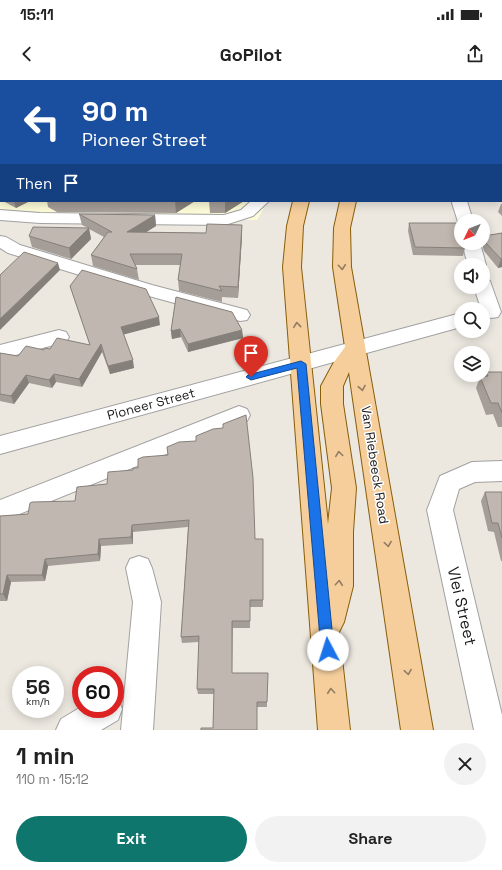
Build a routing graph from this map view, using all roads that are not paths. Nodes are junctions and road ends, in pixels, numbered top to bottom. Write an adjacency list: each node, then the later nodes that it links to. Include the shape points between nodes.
1 (259, 202): 6 (street, via 247,213 225,220 40,218)
2 (301, 202): 15 (main road, one-way to 2, via 292,267 295,226)
3 (348, 202): 13 (main road, Van Riebeeck Road, one-way to 13, via 342,228 342,267)
4 (460, 203): 5 (street)
5 (463, 214)
6 (0, 215)
7 (0, 241): 10 (street, via 21,252 145,290)
8 (486, 294): 9 (street)
9 (492, 312)
10 (240, 315)
11 (454, 322): 13 (street, Pioneer Street)
12 (59, 337): 14 (street)
13 (355, 349): 15 (street, Pioneer Street); 21 (main road, one-way to 13, via 339,586 344,488 332,404 332,386 341,367); 27 (main road, Van Riebeeck Road, one-way to 27)
14 (0, 352)
15 (301, 364): 17 (street, Pioneer Street); 21 (main road)
16 (239, 415): 19 (street)
17 (0, 445)
18 (502, 471): 28 (street, Vlei Street, via 472,472 449,483 440,510)
19 (0, 511)
20 (139, 568): 22 (street, via 147,602)
21 (326, 634): 26 (main road, one-way to 21)
22 (128, 702): 25 (street)
23 (91, 718): 24 (street)
24 (72, 730)
25 (137, 730)
26 (334, 730)
27 (417, 730)
28 (490, 730)

